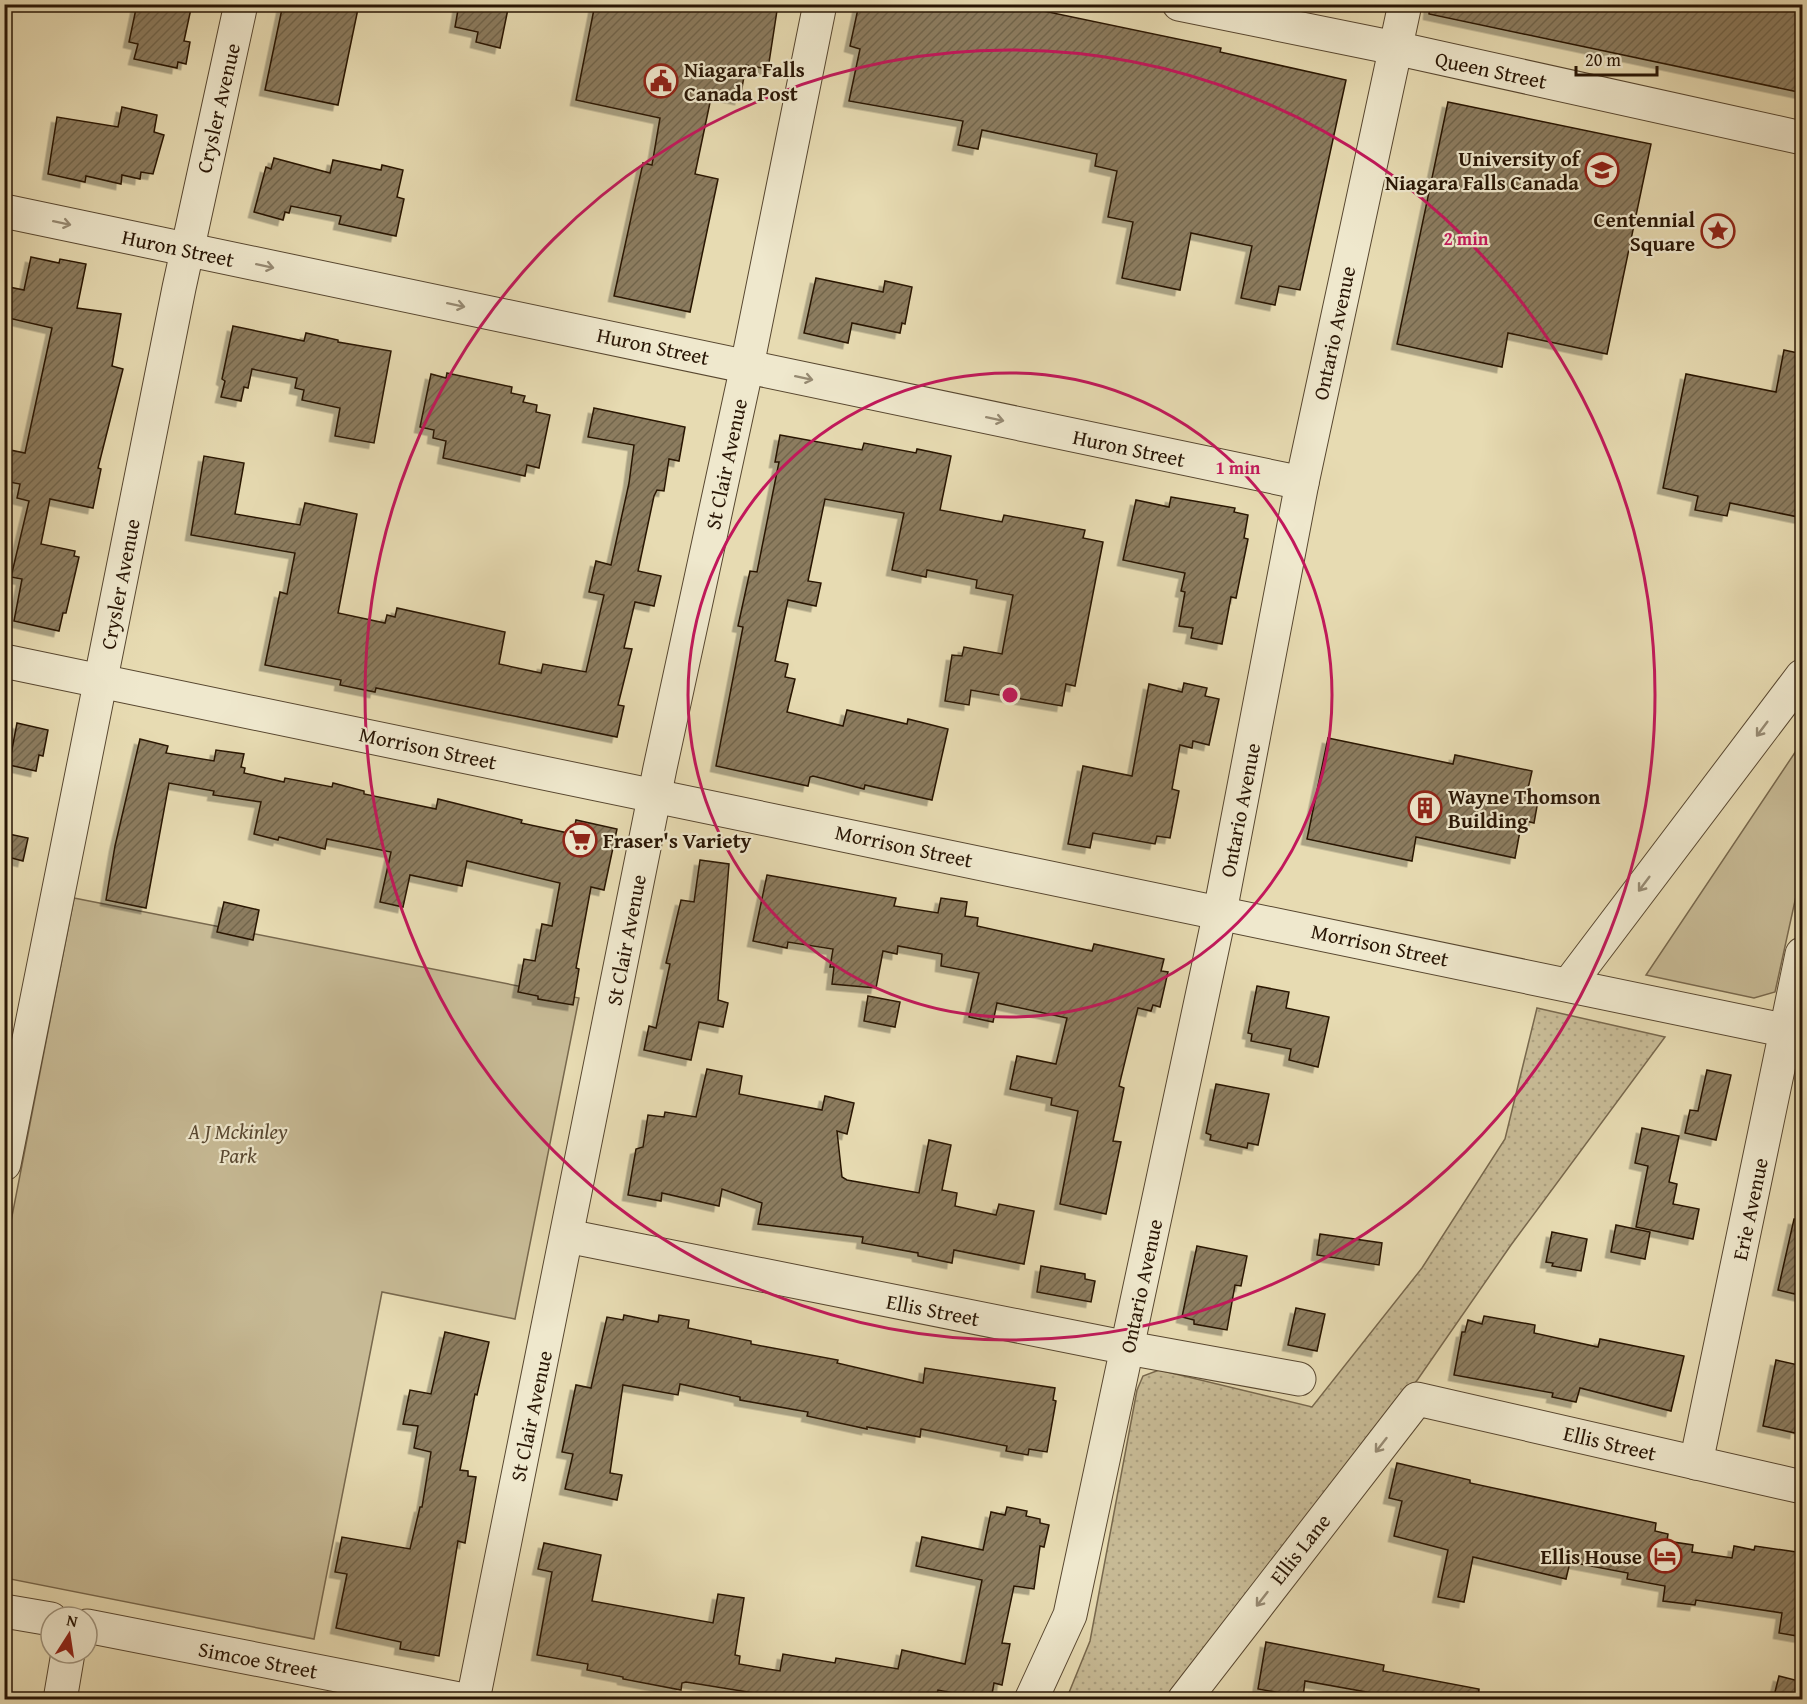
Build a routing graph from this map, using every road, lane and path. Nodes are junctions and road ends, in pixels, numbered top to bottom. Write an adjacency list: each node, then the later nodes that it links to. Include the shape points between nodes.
1 (241, 4): 8 (street, Crysler Avenue)
2 (820, 4): 9 (street, St Clair Avenue)
3 (1179, 4): 5 (street, Queen Street)
4 (1405, 4): 5 (street, Ontario Avenue)
5 (1395, 48): 6 (street, Queen Street); 10 (street, Ontario Avenue)
6 (1803, 138)
7 (4, 211): 8 (street, Huron Street, one-way to 8)
8 (187, 250): 9 (street, Huron Street, one-way to 9); 13 (street, Crysler Avenue)
9 (747, 366): 10 (street, Huron Street, one-way to 10); 14 (street, St Clair Avenue)
10 (1302, 483): 15 (street, Ontario Avenue)
11 (4, 661): 13 (street, Morrison Street)
12 (1803, 676): 17 (street, one-way to 17)
13 (102, 682): 14 (street, Morrison Street); 19 (street, Crysler Avenue)
14 (655, 794): 15 (street, Morrison Street); 21 (street, St Clair Avenue)
15 (1220, 912): 17 (street, Morrison Street); 22 (street, Ontario Avenue)
16 (1803, 954): 18 (street, Erie Avenue)
17 (1569, 984): 18 (street, Morrison Street)
18 (1795, 1032): 25 (street, Erie Avenue)
19 (10, 1113): 20 (street, Crysler Avenue)
20 (4, 1164)
21 (567, 1236): 22 (street, Ellis Street); 33 (street, St Clair Avenue)
22 (1128, 1348): 23 (street, Ellis Street); 34 (street, Ontario Avenue, via 1070,1615)
23 (1299, 1379)
24 (1417, 1399): 25 (street, Ellis Street); 35 (street, Ellis Lane, one-way to 35)
25 (1696, 1463): 26 (street, Ellis Street)
26 (1803, 1486)
27 (4, 1611): 28 (street)
28 (39, 1617)
29 (99, 1628): 32 (street, Simcoe Street)
30 (66, 1665): 31 (street)
31 (60, 1700)
32 (464, 1700)
33 (473, 1700)
34 (1030, 1700)
35 (1184, 1700)

